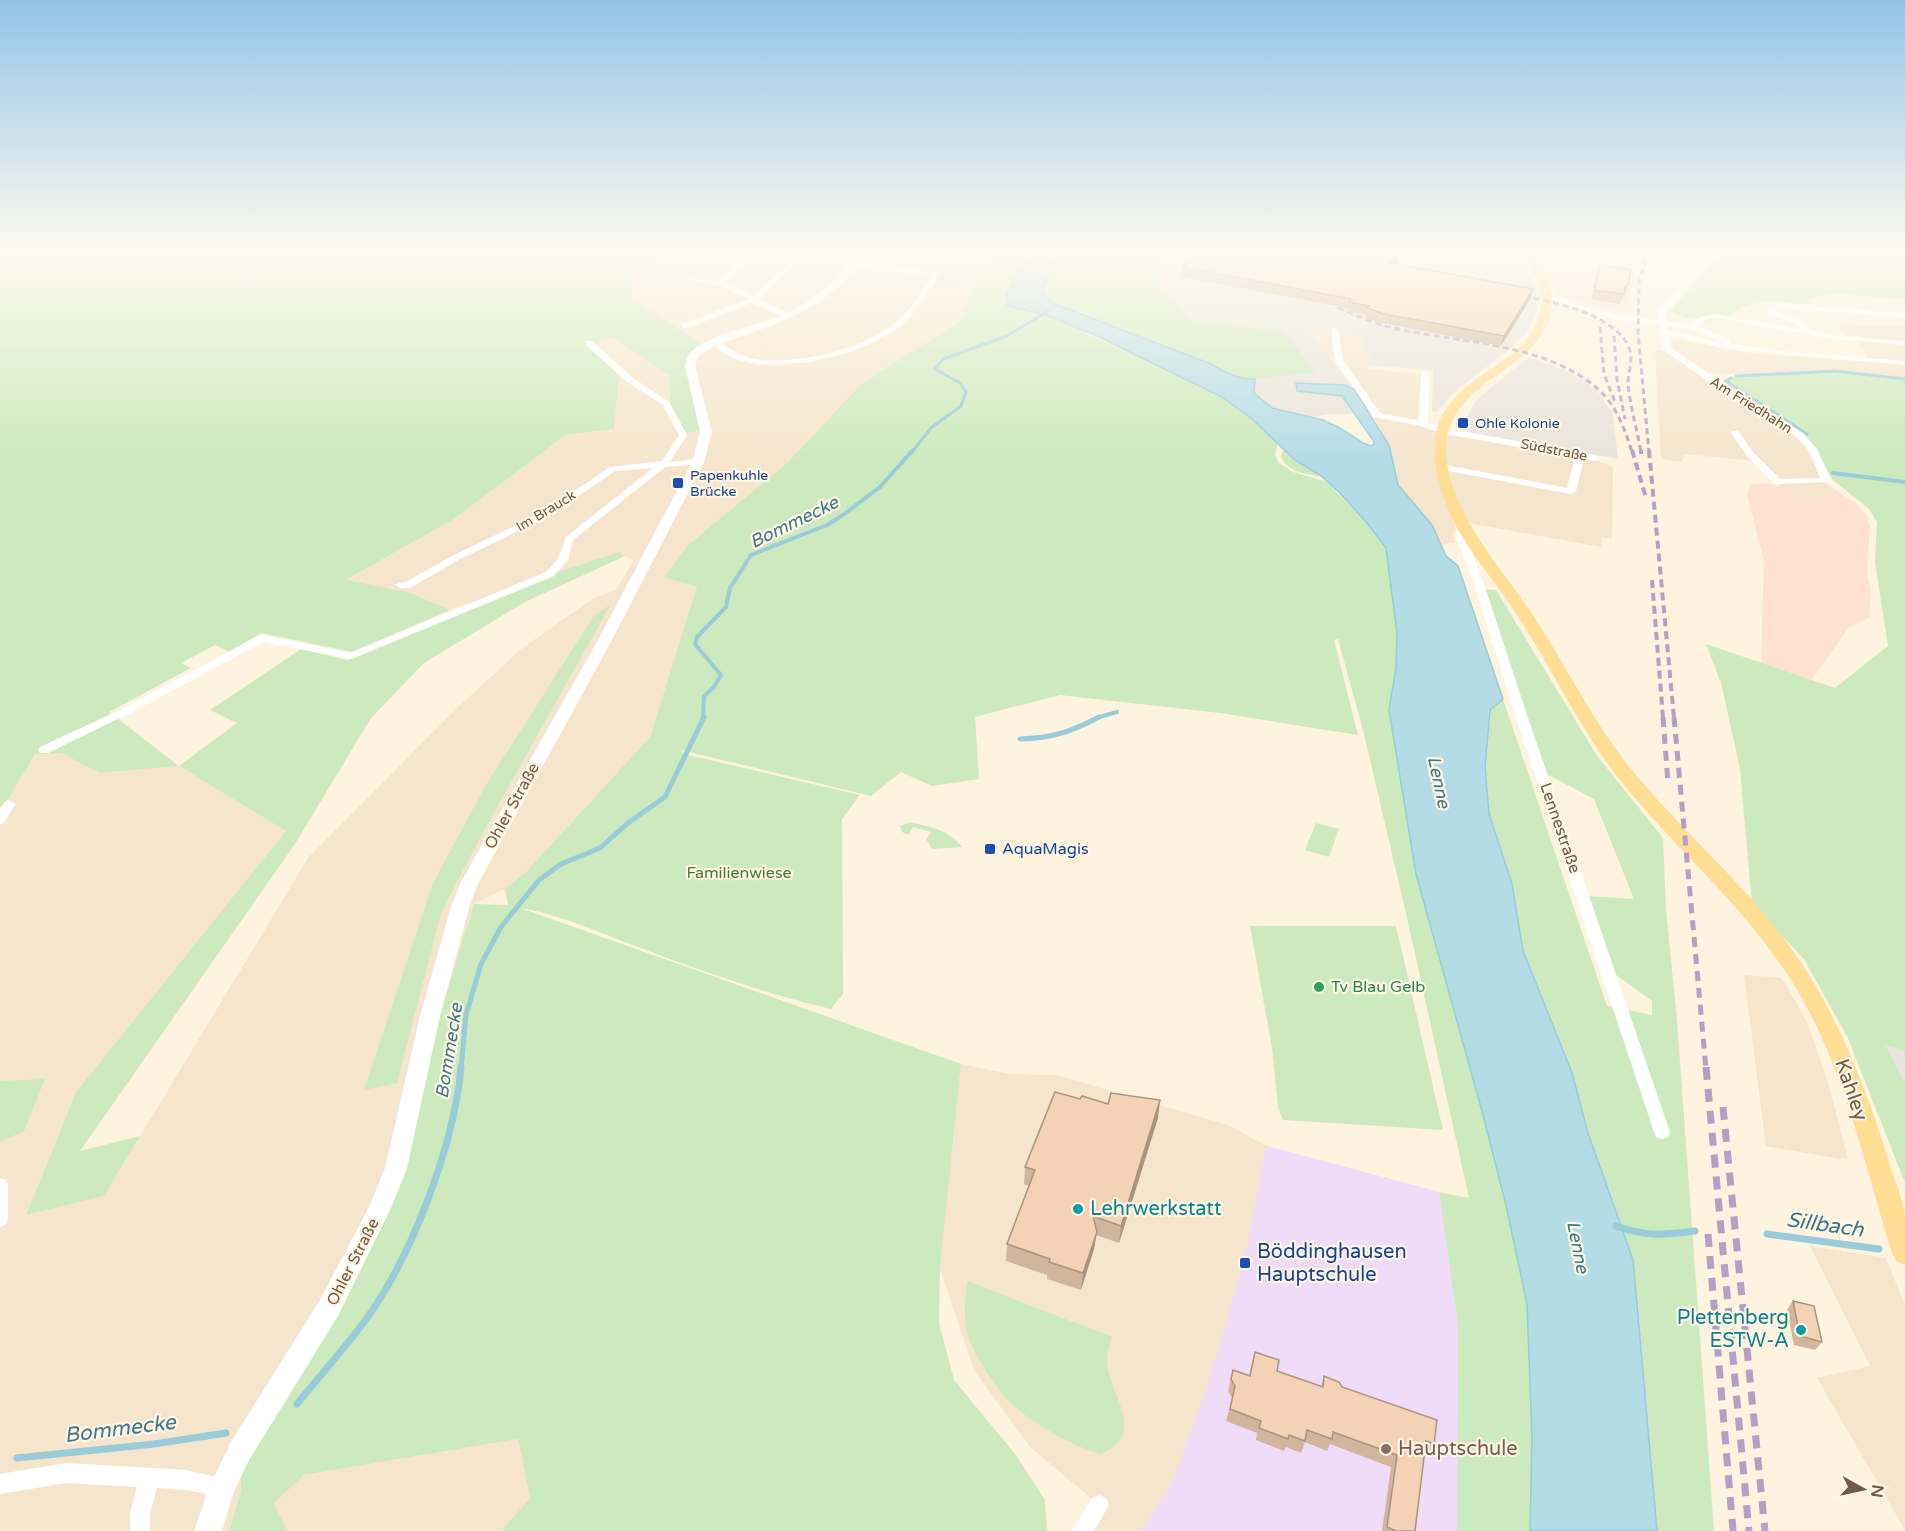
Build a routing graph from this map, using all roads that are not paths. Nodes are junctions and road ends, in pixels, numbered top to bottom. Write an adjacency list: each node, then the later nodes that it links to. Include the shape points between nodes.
1 (697, 321): 10 (street)
2 (773, 321): 16 (street, Ohler Straße)
3 (900, 321): 16 (street, via 872,340 844,351 793,360 755,361 738,357)
4 (1543, 321): 22 (main road, via 1541,330 1520,353 1478,381 1450,411)
5 (1651, 321): 11 (street)
6 (1661, 321): 13 (street, Am Friedhahn)
7 (1699, 321): 11 (street)
8 (1746, 321): 14 (street)
9 (1797, 321): 14 (street)
10 (685, 326)
11 (1693, 327): 18 (street, via 1726,341)
12 (1334, 329): 21 (street, Südstraße, via 1338,360 1377,415)
13 (1665, 332): 18 (street); 23 (street, Am Friedhahn, via 1666,348 1672,355 1800,435 1813,448 1826,480 1778,482)
14 (1809, 333): 17 (street)
15 (590, 343): 27 (street, via 630,380 666,404 683,435)
16 (714, 343): 26 (street, Ohler Straße, via 693,356 690,366 706,432)
17 (1905, 343)
18 (1726, 347): 19 (street)
19 (1905, 363)
20 (1425, 374): 21 (street)
21 (1424, 424): 22 (street, Südstraße)
22 (1440, 430): 24 (street, Südstraße); 28 (main road, Lennestraße)
23 (1735, 433)
24 (1580, 455): 25 (street, Südstraße); 28 (street, via 1571,491)
25 (1596, 458)
26 (698, 462): 27 (street, Im Brauck); 41 (street, Ohler Straße, via 470,882 430,1016 396,1168 380,1208 329,1308 240,1450)
27 (665, 463): 30 (street, Im Brauck, via 613,468 544,515 456,556 406,586); 31 (street, via 569,539 563,560 550,574 351,656 262,638)
28 (1441, 466): 29 (main road, Lennestraße, via 1454,507)
29 (1466, 529): 34 (main road, Lennestraße, via 1530,622 1594,730 1629,780); 35 (street, Lennestraße, via 1461,530 1461,538)
30 (400, 585)
31 (44, 750)
32 (9, 804): 33 (street)
33 (0, 820)
34 (1736, 896): 38 (main road, Kahley, via 1802,978 1831,1035)
35 (1662, 1132)
36 (0, 1185): 37 (street)
37 (0, 1219)
38 (1905, 1253)
39 (150, 1477): 40 (street, via 67,1468); 41 (street); 43 (street, via 140,1513)
40 (0, 1484)
41 (222, 1487): 44 (street, Ohler Straße)
42 (1099, 1505): 45 (street)
43 (140, 1531)
44 (208, 1531)
45 (1082, 1531)

